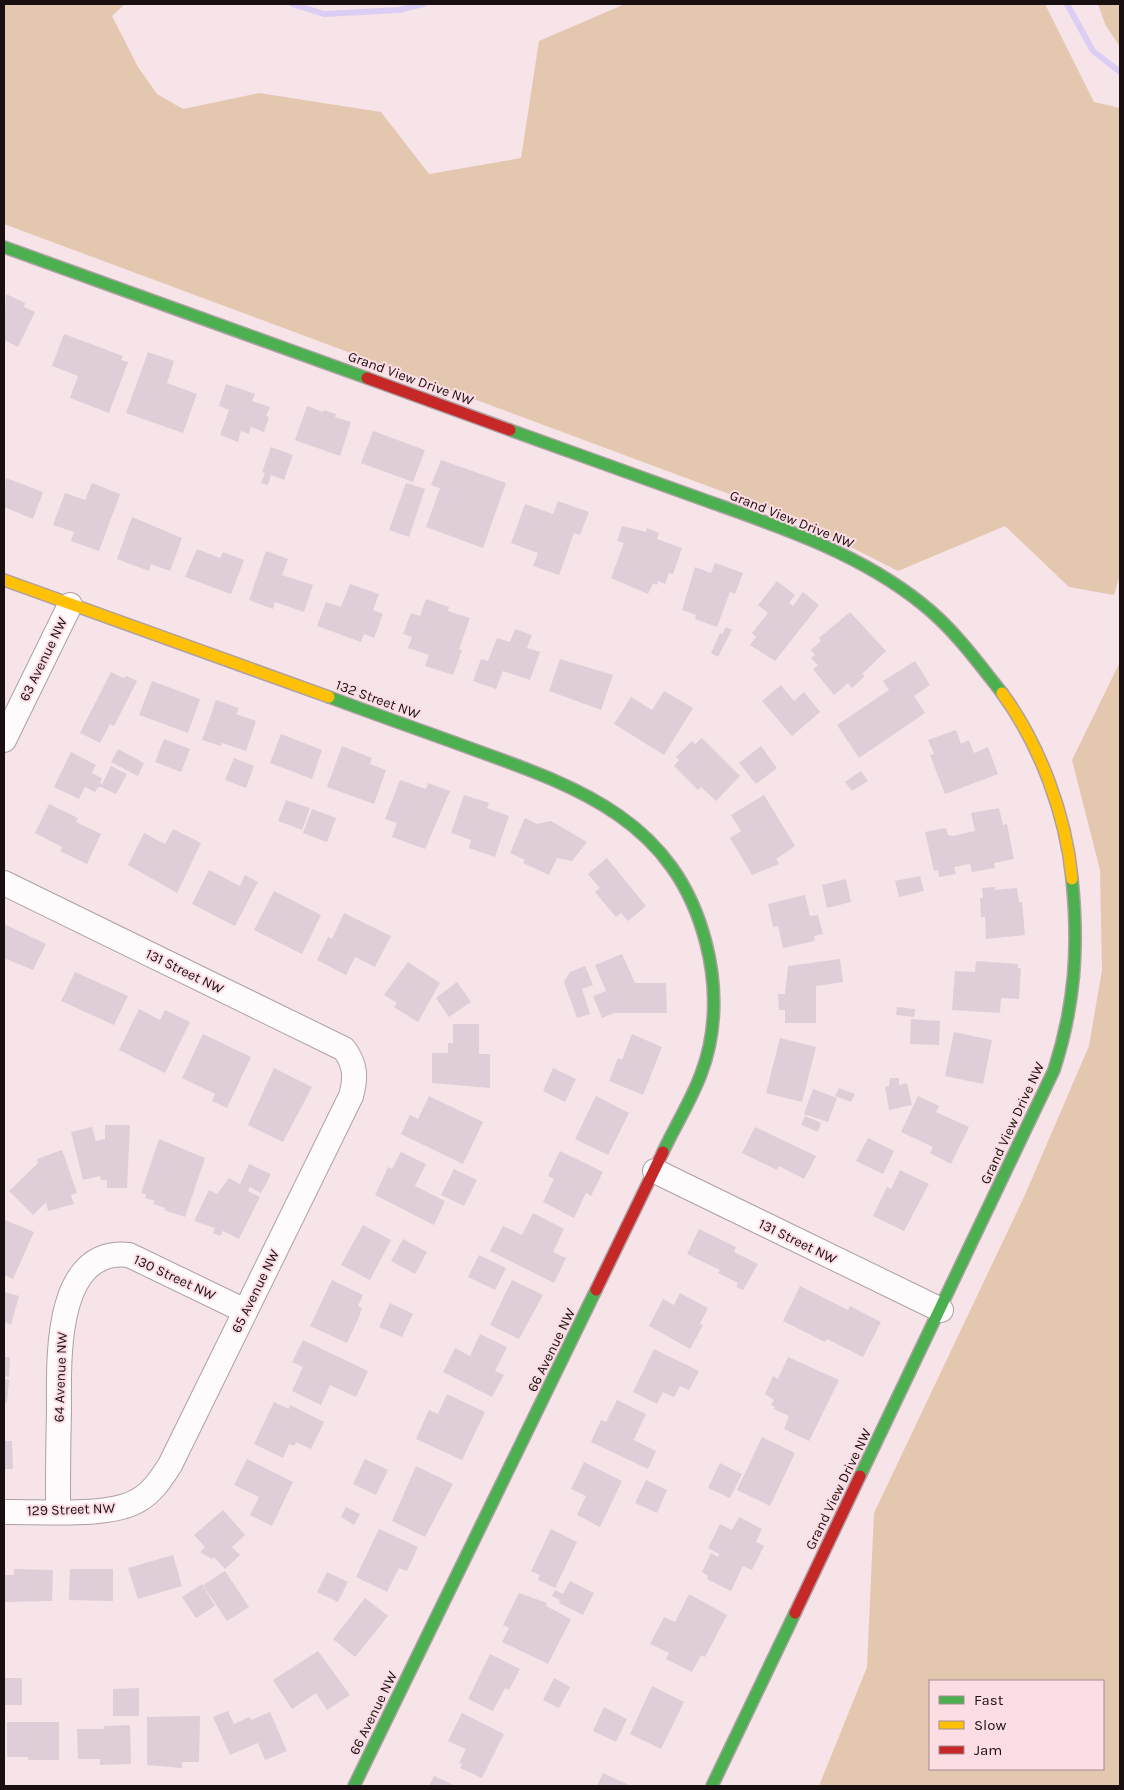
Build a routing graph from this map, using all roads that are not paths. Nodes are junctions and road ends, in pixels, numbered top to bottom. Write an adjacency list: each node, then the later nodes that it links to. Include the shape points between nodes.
1 (4, 247): 10 (street, Grand View Drive NW, via 822,544 890,581 951,630 992,678 1022,724 1043,766 1073,875 1076,922 1070,1012 1054,1070)
2 (4, 580): 3 (street, 132 Street NW)
3 (70, 605): 4 (street, 63 Avenue NW); 6 (street, 132 Street NW, via 542,774 590,795 624,818 656,848 676,875)
4 (4, 740)
5 (4, 883): 7 (street, 131 Street NW, via 344,1049)
6 (696, 913): 8 (street, 66 Avenue NW, via 707,944 713,980 709,1048 691,1096)
7 (355, 1070): 11 (street, 65 Avenue NW, via 351,1096)
8 (655, 1171): 10 (street, 131 Street NW); 15 (street, 66 Avenue NW)
9 (102, 1257): 11 (street, 130 Street NW, via 114,1254 141,1260); 14 (street, 64 Avenue NW, via 88,1266 79,1279 69,1301 60,1338)
10 (941, 1310): 16 (street, Grand View Drive NW)
11 (245, 1311): 12 (street, 65 Avenue NW, via 170,1465 160,1481)
12 (137, 1501): 14 (street, 129 Street NW, via 105,1511)
13 (4, 1512): 14 (street, 129 Street NW)
14 (58, 1512)
15 (354, 1786)
16 (712, 1786)

